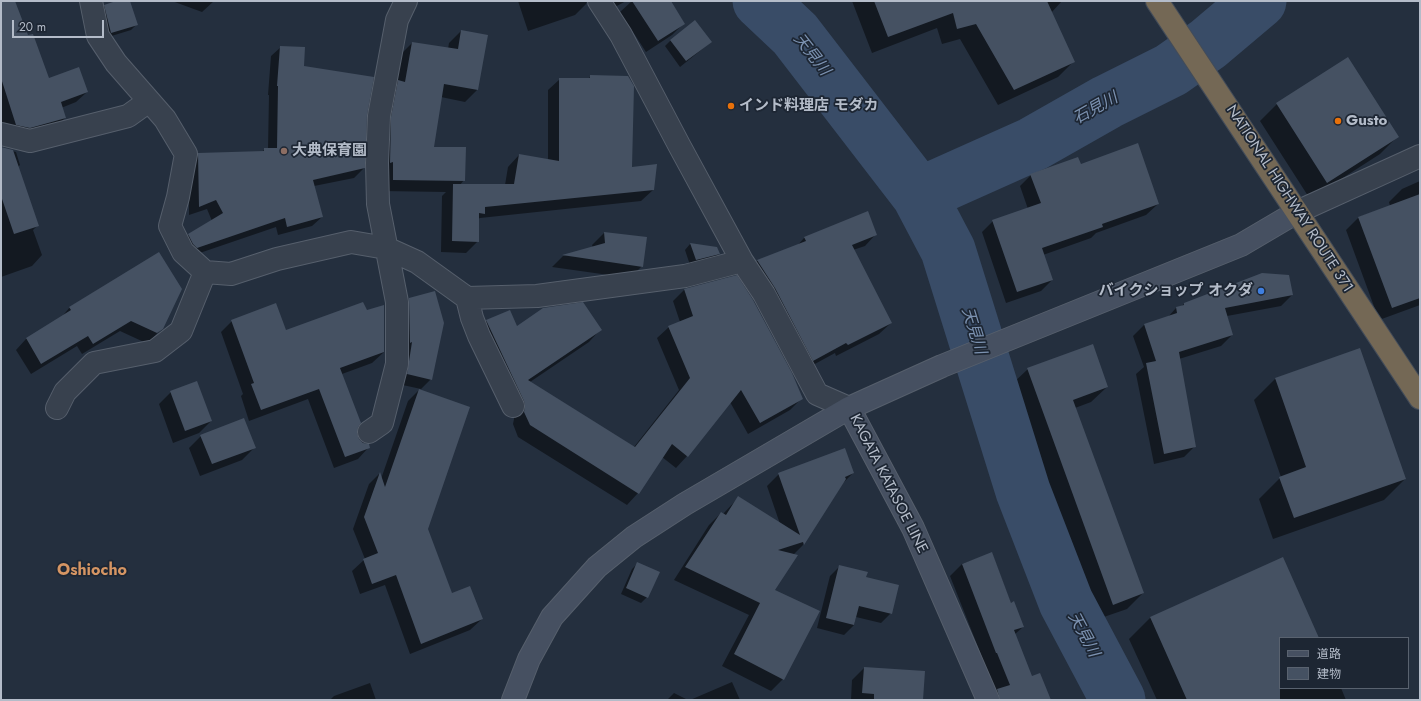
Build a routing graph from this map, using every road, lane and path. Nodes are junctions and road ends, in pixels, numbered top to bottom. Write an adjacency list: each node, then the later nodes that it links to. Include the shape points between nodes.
1 (91, 1): 5 (street, via 98,36)
2 (406, 1): 9 (street, via 397,20 379,116 378,204)
3 (599, 1): 10 (street, via 622,35)
4 (1157, 1): 8 (highway, NATIONAL HIGHWAY ROUTE 371)
5 (149, 101): 6 (street, via 128,116 30,141); 11 (street, via 165,119 186,154 170,226 183,252)
6 (1, 134)
7 (1420, 156): 8 (street)
8 (1297, 212): 13 (highway, NATIONAL HIGHWAY ROUTE 371); 16 (main road, KAGATA KATASOE LINE, via 1241,245 942,366)
9 (386, 248): 11 (street, via 351,242 277,259 231,274); 12 (street, via 417,262); 17 (street, via 397,302 397,364 382,423)
10 (742, 261): 12 (street, via 685,276 537,296); 16 (street, via 764,294 817,394)
11 (205, 272): 15 (street, via 181,332 155,351 94,363 64,392)
12 (467, 298): 14 (street, via 479,336)
13 (1420, 398)
14 (513, 406)
15 (57, 408)
16 (849, 408): 18 (main road, via 634,537 597,568 552,617 529,659); 19 (main road, KAGATA KATASOE LINE, via 913,528)
17 (369, 432)
18 (513, 700)
19 (988, 700)

